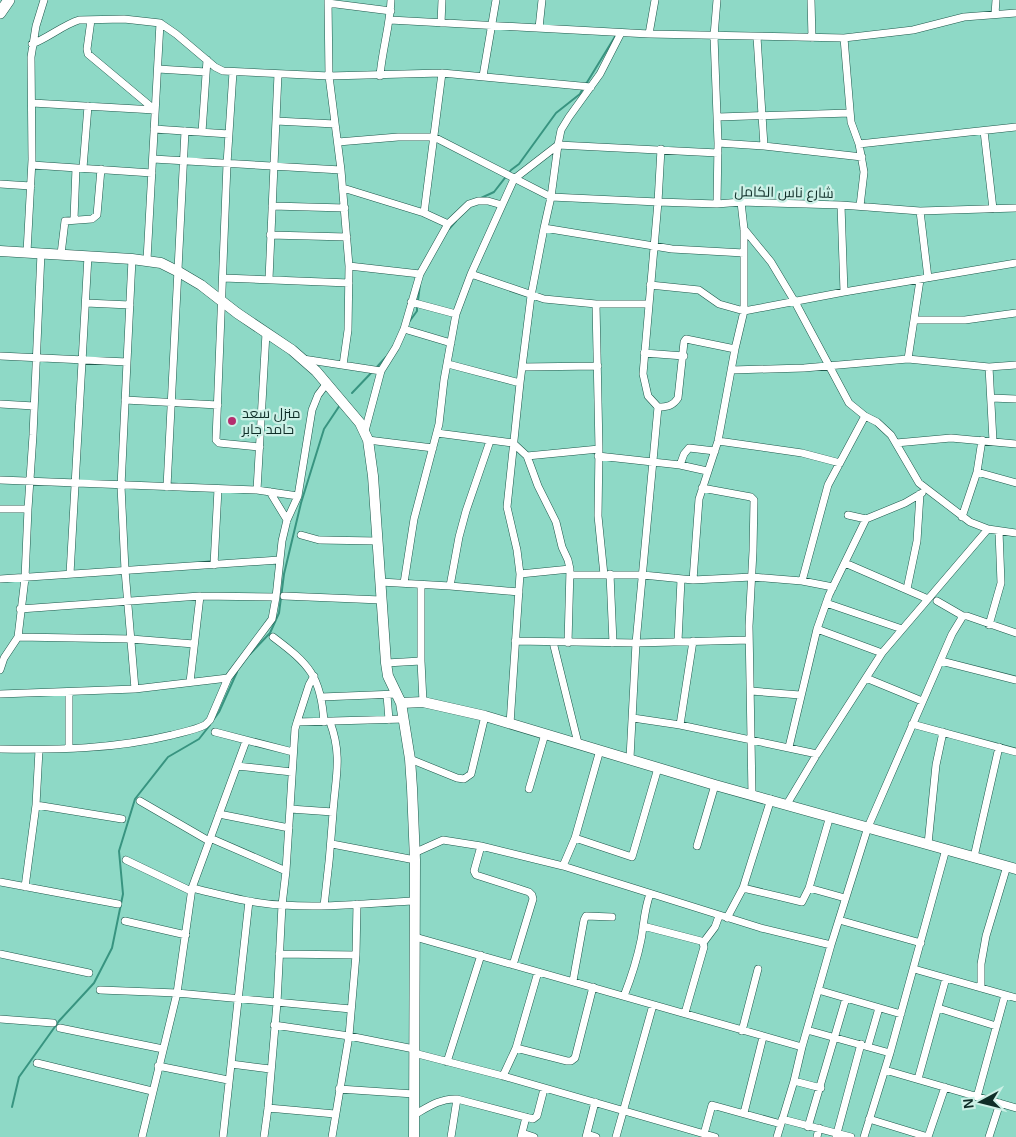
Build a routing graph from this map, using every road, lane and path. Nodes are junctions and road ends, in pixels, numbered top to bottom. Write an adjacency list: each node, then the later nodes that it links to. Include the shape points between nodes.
1 (9, 0): 13 (main road)
2 (44, 0): 28 (street)
3 (391, 0): 12 (street)
4 (442, 0): 19 (street)
5 (496, 0): 20 (street)
6 (542, 0): 21 (street)
7 (654, 0): 23 (street)
8 (717, 0): 24 (street)
9 (811, 0): 26 (street)
10 (996, 0): 15 (street)
11 (328, 2): 12 (street); 35 (street)
12 (391, 11): 17 (street)
13 (0, 13)
14 (1016, 13): 15 (street)
15 (995, 14): 27 (street, via 964,17 913,30)
16 (91, 20): 18 (street); 28 (street, via 73,22); 41 (street, via 88,54)
17 (390, 20): 19 (street); 36 (street)
18 (160, 23): 29 (street); 30 (street)
19 (441, 23): 20 (street)
20 (491, 26): 21 (street); 37 (street)
21 (539, 28): 22 (street)
22 (620, 33): 23 (street); 38 (street, via 609,59)
23 (649, 34): 24 (street)
24 (714, 36): 25 (street); 44 (street)
25 (757, 37): 26 (street); 43 (street)
26 (812, 38): 27 (street)
27 (844, 38): 42 (street)
28 (32, 44): 39 (street)
29 (207, 60): 31 (street); 32 (street, via 223,71)
30 (158, 69): 31 (street); 41 (street)
31 (206, 72): 51 (street)
32 (233, 72): 34 (street); 52 (street)
33 (442, 73): 36 (street); 37 (street); 53 (street)
34 (278, 74): 35 (street); 45 (street)
35 (329, 76): 36 (street); 46 (street)
36 (380, 76)
37 (483, 76): 38 (street)
38 (591, 87): 56 (street, via 561,130)
39 (32, 103): 40 (street); 65 (street)
40 (88, 106): 41 (street); 67 (street)
41 (155, 110): 48 (street)
42 (850, 113): 43 (street); 57 (street)
43 (763, 116): 44 (street); 58 (street)
44 (718, 117): 55 (street)
45 (276, 121): 46 (street); 66 (street)
46 (335, 124): 54 (street)
47 (1016, 127): 50 (street)
48 (154, 129): 49 (street); 62 (street)
49 (185, 131): 51 (street); 63 (street)
50 (984, 131): 57 (street); 85 (street)
51 (202, 132): 52 (street)
52 (229, 134): 64 (street)
53 (434, 137): 54 (street); 71 (street); 87 (street)
54 (338, 142): 69 (street)
55 (718, 143): 58 (street); 60 (street)
56 (558, 144): 59 (street); 71 (street); 75 (street)
57 (860, 144): 61 (street)
58 (764, 146): 61 (street)
59 (661, 150): 60 (street); 76 (street)
60 (718, 153): 78 (street)
61 (862, 157): 82 (street, via 864,172)
62 (153, 160): 63 (street); 70 (street)
63 (184, 161): 64 (street); 105 (street)
64 (228, 164): 66 (street); 108 (street)
65 (32, 165): 67 (street); 73 (street)
66 (273, 167): 69 (street); 81 (street)
67 (80, 168): 68 (street); 88 (street)
68 (101, 169): 70 (street); 88 (street, via 97,215 92,219)
69 (341, 170): 74 (street)
70 (152, 173): 102 (street)
71 (514, 179): 75 (street); 79 (street)
72 (0, 184): 73 (street)
73 (31, 186): 96 (street)
74 (343, 188): 83 (street); 87 (street)
75 (551, 198): 76 (street, شارع ناس الكامل); 90 (street)
76 (658, 202): 78 (street, شارع ناس الكامل); 94 (street)
77 (741, 202): 78 (street, شارع ناس الكامل); 80 (street, شارع ناس الكامل); 91 (street)
78 (717, 204)
79 (502, 205): 89 (street, via 488,201 469,204); 107 (street)
80 (841, 205): 82 (street, شارع ناس الكامل); 113 (street)
81 (272, 206): 83 (street); 92 (street)
82 (860, 206): 86 (street, شارع ناس الكامل)
83 (344, 208): 93 (street)
84 (1016, 208): 85 (street, شارع ناس الكامل)
85 (993, 209): 86 (street, شارع ناس الكامل)
86 (920, 211): 110 (street)
87 (424, 213): 89 (street)
88 (74, 219): 99 (street, via 65,220)
89 (448, 224): 106 (street)
90 (544, 228): 94 (street); 114 (street)
91 (744, 229): 98 (street); 117 (street, via 771,262)
92 (270, 235): 93 (street); 109 (street)
93 (347, 237): 104 (street)
94 (654, 246): 98 (street); 112 (street)
95 (0, 251): 96 (street)
96 (27, 252): 97 (street)
97 (41, 253): 99 (street); 133 (street)
98 (744, 253): 122 (street)
99 (61, 254): 100 (street)
100 (88, 256): 101 (street); 118 (street)
101 (132, 259): 102 (street); 121 (street)
102 (147, 260): 105 (street)
103 (1016, 264): 110 (street)
104 (349, 266): 106 (street); 111 (street)
105 (179, 272): 115 (street); 152 (street)
106 (420, 274): 116 (street)
107 (471, 274): 114 (street); 124 (street)
108 (223, 278): 109 (street); 115 (street)
109 (269, 279): 111 (street)
110 (924, 279): 113 (street); 125 (street)
111 (349, 283): 139 (street)
112 (650, 285): 120 (street); 122 (street, via 699,290 719,304)
113 (844, 292): 117 (street)
114 (531, 296): 119 (street); 143 (street)
115 (222, 302): 127 (street); 154 (street)
116 (411, 302): 124 (street); 126 (street)
117 (795, 302): 122 (street); 142 (street)
118 (86, 303): 121 (street); 136 (street)
119 (596, 304): 120 (street); 141 (street)
120 (649, 304): 130 (street)
121 (130, 305): 137 (street)
122 (744, 311): 129 (street)
123 (1016, 313): 125 (street, via 966,320)
124 (456, 314): 128 (street)
125 (914, 320): 135 (street)
126 (404, 329): 128 (street); 146 (street)
127 (266, 333): 134 (street); 167 (street)
128 (452, 344): 138 (street)
129 (735, 349): 132 (street, via 686,339); 145 (street)
130 (644, 353): 132 (street); 156 (street, via 645,388)
131 (0, 356): 133 (street)
132 (684, 356): 156 (street, via 675,404)
133 (36, 358): 136 (street); 155 (street)
134 (303, 359): 139 (street); 147 (street)
135 (908, 359): 142 (street); 144 (street)
136 (82, 360): 137 (street); 179 (street)
137 (127, 362): 151 (street)
138 (448, 364): 148 (street); 158 (street)
139 (343, 365): 146 (street)
140 (1016, 365): 144 (street)
141 (598, 366): 143 (street); 170 (street)
142 (830, 366): 145 (street); 157 (street, via 849,403)
143 (522, 367): 148 (street)
144 (989, 367): 149 (street)
145 (732, 370): 162 (street)
146 (381, 371): 159 (street)
147 (327, 383): 159 (street, via 360,423); 188 (street, via 312,410)
148 (520, 383): 165 (street)
149 (991, 398): 150 (street); 163 (street)
150 (1016, 399)
151 (125, 400): 152 (street); 181 (street)
152 (172, 403): 154 (street); 182 (street)
153 (0, 404): 155 (street)
154 (218, 405): 167 (street, via 217,442)
155 (34, 406): 178 (street)
156 (658, 407): 172 (street)
157 (864, 416): 164 (street, via 884,428); 173 (street)
158 (436, 434): 161 (street); 168 (street)
159 (366, 436): 168 (street); 199 (street, via 373,476)
160 (982, 440): 163 (street); 164 (street, via 944,438); 176 (street)
161 (490, 441): 165 (street); 218 (street, via 466,511)
162 (718, 441): 169 (street); 173 (street, via 802,453)
163 (993, 441): 166 (street)
164 (896, 442): 187 (street)
165 (513, 443): 171 (street); 206 (street, via 507,507)
166 (1016, 444)
167 (260, 447): 185 (street)
168 (433, 448): 216 (street, via 414,519)
169 (715, 451): 174 (street, via 689,448); 175 (street)
170 (599, 452): 171 (street); 172 (street); 207 (street, via 598,516)
171 (527, 456): 204 (street, via 556,522)
172 (654, 462): 174 (street); 208 (street)
173 (840, 463): 215 (street, via 826,490)
174 (680, 465): 175 (street)
175 (707, 471): 183 (street)
176 (977, 472): 180 (street); 192 (street)
177 (0, 480): 178 (street)
178 (30, 482): 179 (street); 190 (street)
179 (75, 484): 181 (street); 205 (street)
180 (1016, 484)
181 (121, 486): 182 (street); 203 (street)
182 (167, 487): 184 (street)
183 (702, 488): 209 (street, via 753,498); 213 (street, via 697,512)
184 (218, 489): 185 (street); 202 (street)
185 (257, 490): 186 (street)
186 (270, 492): 188 (street); 193 (street)
187 (923, 492): 192 (street); 194 (street); 220 (street)
188 (298, 496): 193 (street)
189 (0, 508): 190 (street)
190 (28, 509): 210 (street)
191 (848, 515): 194 (street)
192 (962, 517): 195 (street)
193 (287, 520): 200 (street)
194 (866, 520): 201 (street)
195 (988, 529): 196 (street); 224 (street)
196 (999, 531): 197 (street); 231 (street, via 1001,586)
197 (1016, 533)
198 (301, 535): 199 (street, via 319,540)
199 (377, 541): 214 (street)
200 (279, 560): 202 (street); 223 (street)
201 (845, 563): 219 (street); 220 (street)
202 (214, 565): 203 (street)
203 (125, 570): 205 (street); 225 (street)
204 (571, 572): 206 (street); 207 (street); 243 (street)
205 (70, 574): 210 (street)
206 (520, 574): 221 (street)
207 (607, 574): 208 (street); 244 (street)
208 (643, 575): 212 (street); 246 (street)
209 (752, 577): 213 (street); 215 (street); 238 (street)
210 (25, 578): 211 (street); 229 (street)
211 (0, 579)
212 (681, 580): 213 (street); 240 (street)
213 (693, 580)
214 (380, 582): 216 (street); 226 (street)
215 (802, 582): 219 (street)
216 (404, 583): 217 (street)
217 (421, 585): 218 (street); 248 (street)
218 (450, 586): 221 (street)
219 (833, 587): 228 (street)
220 (907, 589): 224 (street)
221 (519, 592): 239 (street)
222 (200, 596): 223 (street); 225 (street); 245 (street)
223 (280, 597): 226 (street); 253 (street, via 269,624)
224 (928, 599): 233 (street)
225 (128, 600): 229 (street); 237 (street)
226 (381, 600): 250 (street)
227 (937, 602): 230 (street)
228 (826, 603): 232 (street); 233 (street)
229 (20, 609): 235 (street)
230 (963, 616): 231 (street); 249 (street)
231 (989, 625): 234 (street)
232 (817, 629): 247 (street); 261 (street)
233 (902, 629): 247 (street)
234 (1016, 634)
235 (18, 637): 237 (street); 251 (street)
236 (273, 637): 252 (street, via 304,662)
237 (131, 639): 245 (street); 257 (street)
238 (749, 640): 241 (street); 258 (street)
239 (515, 641): 242 (street); 272 (street)
240 (678, 641): 241 (street); 246 (street)
241 (693, 641): 274 (street)
242 (553, 642): 243 (street); 280 (street)
243 (568, 643): 244 (street)
244 (612, 643): 246 (street)
245 (194, 644): 256 (street)
246 (636, 644): 267 (street)
247 (882, 653): 254 (street)
248 (421, 661): 250 (street); 265 (street)
249 (941, 661): 255 (street); 264 (street)
250 (386, 663): 262 (street)
251 (0, 670)
252 (314, 676): 263 (street); 270 (street)
253 (228, 678): 256 (street); 283 (street, via 210,720 200,728 120,746)
254 (866, 678): 264 (street); 289 (street)
255 (1016, 680)
256 (190, 682): 257 (street)
257 (135, 689): 259 (street)
258 (751, 691): 261 (street); 278 (street)
259 (69, 692): 260 (street); 283 (street)
260 (0, 694)
261 (800, 695): 281 (street)
262 (395, 697): 263 (street); 265 (street); 268 (street); 269 (street)
263 (321, 698): 271 (street)
264 (922, 701): 273 (street)
265 (423, 702): 266 (street)
266 (485, 716): 272 (street); 291 (street, via 471,774 464,779)
267 (633, 718): 274 (street); 290 (street)
268 (404, 719): 269 (street); 291 (street)
269 (389, 720): 271 (street)
270 (297, 722): 271 (street); 287 (street)
271 (327, 722): 303 (street, via 338,752)
272 (510, 724): 277 (street)
273 (912, 724): 276 (street); 307 (street)
274 (680, 725): 278 (street)
275 (215, 732): 279 (street)
276 (943, 732): 282 (street); 312 (street, via 935,771)
277 (545, 734): 280 (street); 296 (street)
278 (751, 740): 281 (street); 297 (street)
279 (246, 741): 287 (street); 292 (street)
280 (578, 744): 286 (street)
281 (789, 747): 289 (street)
282 (999, 747): 288 (street); 317 (street)
283 (69, 748): 285 (street)
284 (0, 749): 285 (street)
285 (39, 750): 301 (street)
286 (600, 750): 290 (street); 309 (street)
287 (293, 752): 294 (street)
288 (1016, 752)
289 (816, 754): 300 (street)
290 (630, 758): 293 (street)
291 (410, 760): 316 (street)
292 (237, 766): 294 (street); 304 (street)
293 (658, 768): 295 (street); 309 (street, via 632,857)
294 (292, 772): 302 (street)
295 (715, 785): 297 (street); 314 (street)
296 (529, 790)
297 (752, 795): 298 (street)
298 (771, 800): 300 (street); 324 (street)
299 (140, 801): 310 (street)
300 (787, 804): 305 (street)
301 (36, 805): 306 (street); 323 (street)
302 (290, 809): 303 (street); 308 (street)
303 (333, 812): 311 (street)
304 (220, 814): 308 (street); 310 (street)
305 (830, 816): 307 (street); 325 (street)
306 (122, 819)
307 (868, 827): 312 (street); 328 (street)
308 (289, 828): 321 (street)
309 (575, 838): 319 (street)
310 (209, 840): 321 (street); 326 (street)
311 (332, 844): 316 (street); 334 (street)
312 (928, 844): 315 (street)
313 (481, 846): 316 (street, via 443,840); 319 (street); 350 (street, via 474,871 476,875 532,895)
314 (698, 846)
315 (946, 849): 317 (street); 344 (street)
316 (414, 857): 330 (street)
317 (974, 857): 320 (street)
318 (126, 860): 326 (street)
319 (563, 866): 327 (street)
320 (1011, 867): 358 (street, via 986,936)
321 (286, 871): 333 (street)
322 (0, 882): 323 (street)
323 (25, 887): 331 (street)
324 (743, 888): 325 (street, via 802,902); 337 (street)
325 (808, 888): 328 (street)
326 (192, 890): 329 (street); 341 (street)
327 (650, 894): 335 (street); 340 (street)
328 (845, 898): 338 (street)
329 (249, 901): 333 (street); 366 (street)
330 (414, 901): 332 (street); 342 (street)
331 (118, 904)
332 (357, 904): 334 (street); 348 (street)
333 (282, 906): 334 (street); 347 (street)
334 (324, 906)
335 (719, 916): 337 (street); 343 (street)
336 (612, 917): 356 (street, via 586,916)
337 (727, 918): 345 (street)
338 (839, 920): 344 (street); 345 (street)
339 (125, 921): 341 (street)
340 (643, 926): 343 (street); 363 (street, via 635,969)
341 (186, 935): 361 (street)
342 (415, 937): 349 (street); 386 (street)
343 (704, 943): 372 (street)
344 (921, 943): 352 (street)
345 (831, 944): 360 (street)
346 (0, 954): 354 (street)
347 (279, 954): 348 (street); 367 (street)
348 (356, 955): 371 (street)
349 (480, 955): 350 (street); 388 (street)
350 (513, 964): 353 (street)
351 (758, 968): 378 (street)
352 (914, 969): 355 (street); 373 (street)
353 (538, 972): 356 (street); 385 (street)
354 (88, 973)
355 (946, 978): 358 (street); 370 (street)
356 (573, 981): 357 (street)
357 (593, 987): 363 (street); 385 (street, via 575,1058 567,1061)
358 (981, 988): 362 (street)
359 (100, 990): 361 (street)
360 (818, 990): 364 (street); 377 (street)
361 (177, 993): 366 (street); 384 (street)
362 (1005, 995): 365 (street); 376 (street)
363 (624, 996): 368 (street)
364 (846, 998): 369 (street); 381 (street)
365 (1016, 998)
366 (238, 1000): 367 (street); 390 (street)
367 (277, 1003): 371 (street); 375 (street)
368 (653, 1005): 372 (street); 410 (street)
369 (879, 1008): 373 (street); 382 (street)
370 (938, 1008): 376 (street); 395 (street)
371 (351, 1009): 379 (street)
372 (685, 1013): 378 (street)
373 (901, 1014): 387 (street)
374 (0, 1019): 384 (street, via 57,1025)
375 (274, 1025): 379 (street); 392 (street)
376 (996, 1026): 404 (street)
377 (806, 1030): 381 (street); 383 (street)
378 (742, 1031): 380 (street)
379 (349, 1036): 386 (street); 399 (street)
380 (763, 1037): 383 (street); 411 (street)
381 (835, 1037): 382 (street); 400 (street)
382 (865, 1045): 387 (street); 421 (street)
383 (802, 1047): 397 (street)
384 (163, 1048): 391 (street)
385 (516, 1048): 394 (street)
386 (414, 1051): 388 (street); 403 (street)
387 (890, 1053): 393 (street)
388 (447, 1062): 394 (street)
389 (37, 1063): 402 (street)
390 (231, 1064): 392 (street); 396 (street)
391 (158, 1066): 396 (street); 402 (street)
392 (270, 1069): 408 (street)
393 (885, 1070): 395 (street); 415 (street)
394 (503, 1076): 401 (street)
395 (918, 1079): 398 (street)
396 (228, 1080): 424 (street)
397 (794, 1081): 400 (street); 416 (street)
398 (945, 1087): 404 (street); 437 (street)
399 (339, 1088): 403 (street); 412 (street)
400 (821, 1088): 417 (street)
401 (544, 1089): 406 (street); 414 (street, via 537,1116 533,1119)
402 (152, 1090): 423 (street)
403 (414, 1094): 413 (street)
404 (977, 1097): 407 (street)
405 (457, 1099): 413 (street, via 449,1098); 414 (street); 428 (street)
406 (595, 1102): 410 (street); 422 (street)
407 (1000, 1103): 409 (street); 438 (street)
408 (268, 1108): 412 (street); 425 (street)
409 (1016, 1108)
410 (624, 1111): 419 (street); 431 (street)
411 (744, 1113): 416 (street); 419 (street, via 712,1105)
412 (335, 1114): 426 (street)
413 (414, 1115): 427 (street)
414 (526, 1117): 420 (street)
415 (870, 1119): 436 (street); 437 (street)
416 (781, 1122): 417 (street); 433 (street)
417 (808, 1127): 418 (street)
418 (819, 1128): 421 (street); 434 (street)
419 (704, 1134): 432 (street)
420 (521, 1135): 429 (street)
421 (837, 1135): 435 (street)
422 (586, 1136): 430 (street)
423 (142, 1137)
424 (223, 1137)
425 (264, 1137)
426 (332, 1137)
427 (414, 1137)
428 (451, 1137)
429 (534, 1137)
430 (596, 1137)
431 (616, 1137)
432 (714, 1137)
433 (777, 1137)
434 (817, 1137)
435 (851, 1137)
436 (864, 1137)
437 (928, 1137)
438 (989, 1137)

